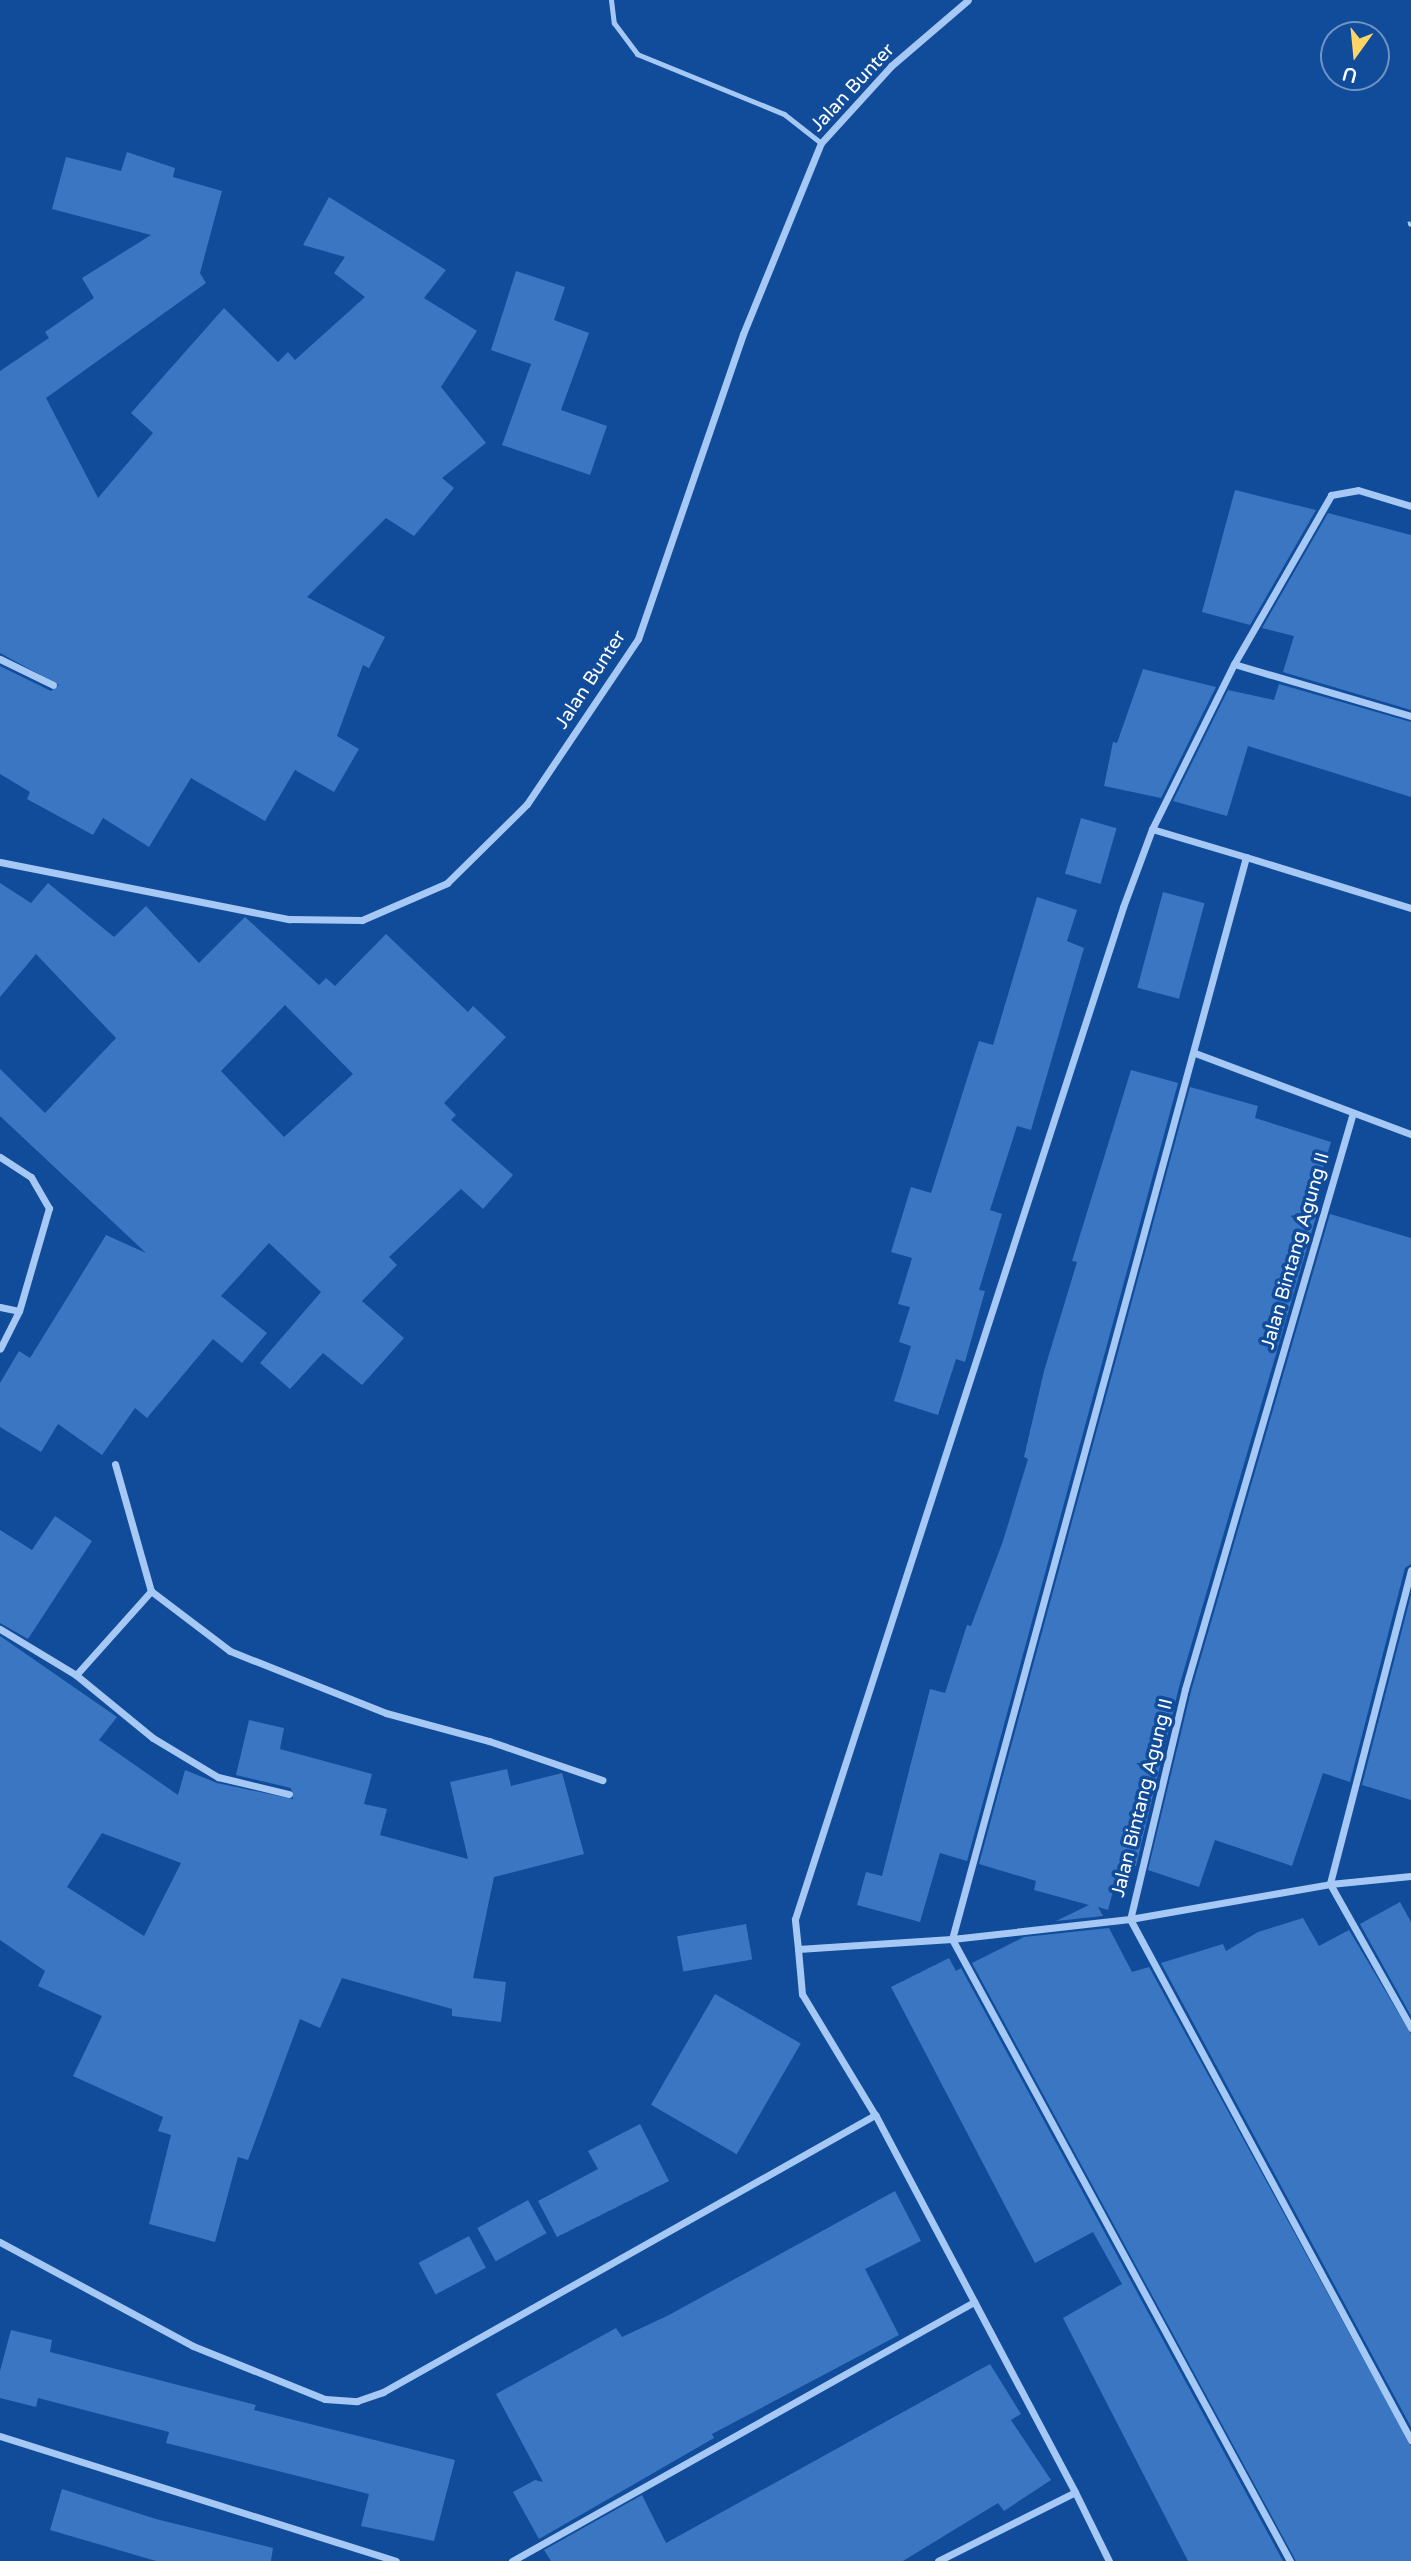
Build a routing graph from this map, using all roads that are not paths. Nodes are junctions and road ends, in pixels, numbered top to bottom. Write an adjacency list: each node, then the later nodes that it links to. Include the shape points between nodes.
1 (611, 0): 3 (lane, via 614,23 638,54 785,114)
2 (968, 0): 3 (street, Jalan Bunter, via 891,66)
3 (821, 143): 11 (street, Jalan Bunter, via 743,334 638,639 527,804 447,883 362,920 289,919)
4 (1411, 506): 6 (street, via 1358,490 1331,495)
5 (0, 659): 7 (street)
6 (1234, 664): 8 (street); 9 (street)
7 (53, 685)
8 (1411, 716)
9 (1152, 829): 10 (street); 31 (street, via 1118,920 795,1919)
10 (1245, 857): 12 (street); 13 (street)
11 (0, 862)
12 (1411, 908)
13 (1195, 1053): 14 (street); 30 (street)
14 (1352, 1116): 15 (street); 29 (street, Jalan Bintang Agung II, via 1185,1689)
15 (1411, 1135)
16 (0, 1157): 18 (street, via 31,1177 49,1208)
17 (0, 1307): 18 (street)
18 (19, 1311): 19 (street)
19 (0, 1349)
20 (115, 1464): 22 (street)
21 (1411, 1570): 28 (street)
22 (151, 1591): 24 (street); 25 (street, via 230,1651 386,1713 489,1741)
23 (0, 1629): 24 (street)
24 (76, 1675): 26 (street, via 153,1738 218,1777)
25 (602, 1780)
26 (289, 1794)
27 (1411, 1876): 28 (street)
28 (1330, 1884): 29 (street); 32 (street)
29 (1130, 1919): 30 (street); 37 (street, Jalan Bintang Agung II)
30 (952, 1938): 31 (street); 43 (street)
31 (798, 1949): 33 (street, via 802,1994)
32 (1411, 2028)
33 (875, 2115): 34 (street, via 383,2392 357,2401 326,2399 193,2346); 35 (street)
34 (0, 2242)
35 (974, 2302): 38 (street); 40 (street)
36 (0, 2436): 39 (street)
37 (1411, 2440)
38 (1075, 2492): 41 (street); 42 (street)
39 (396, 2561)
40 (512, 2561)
41 (938, 2561)
42 (1109, 2561)
43 (1290, 2561)

